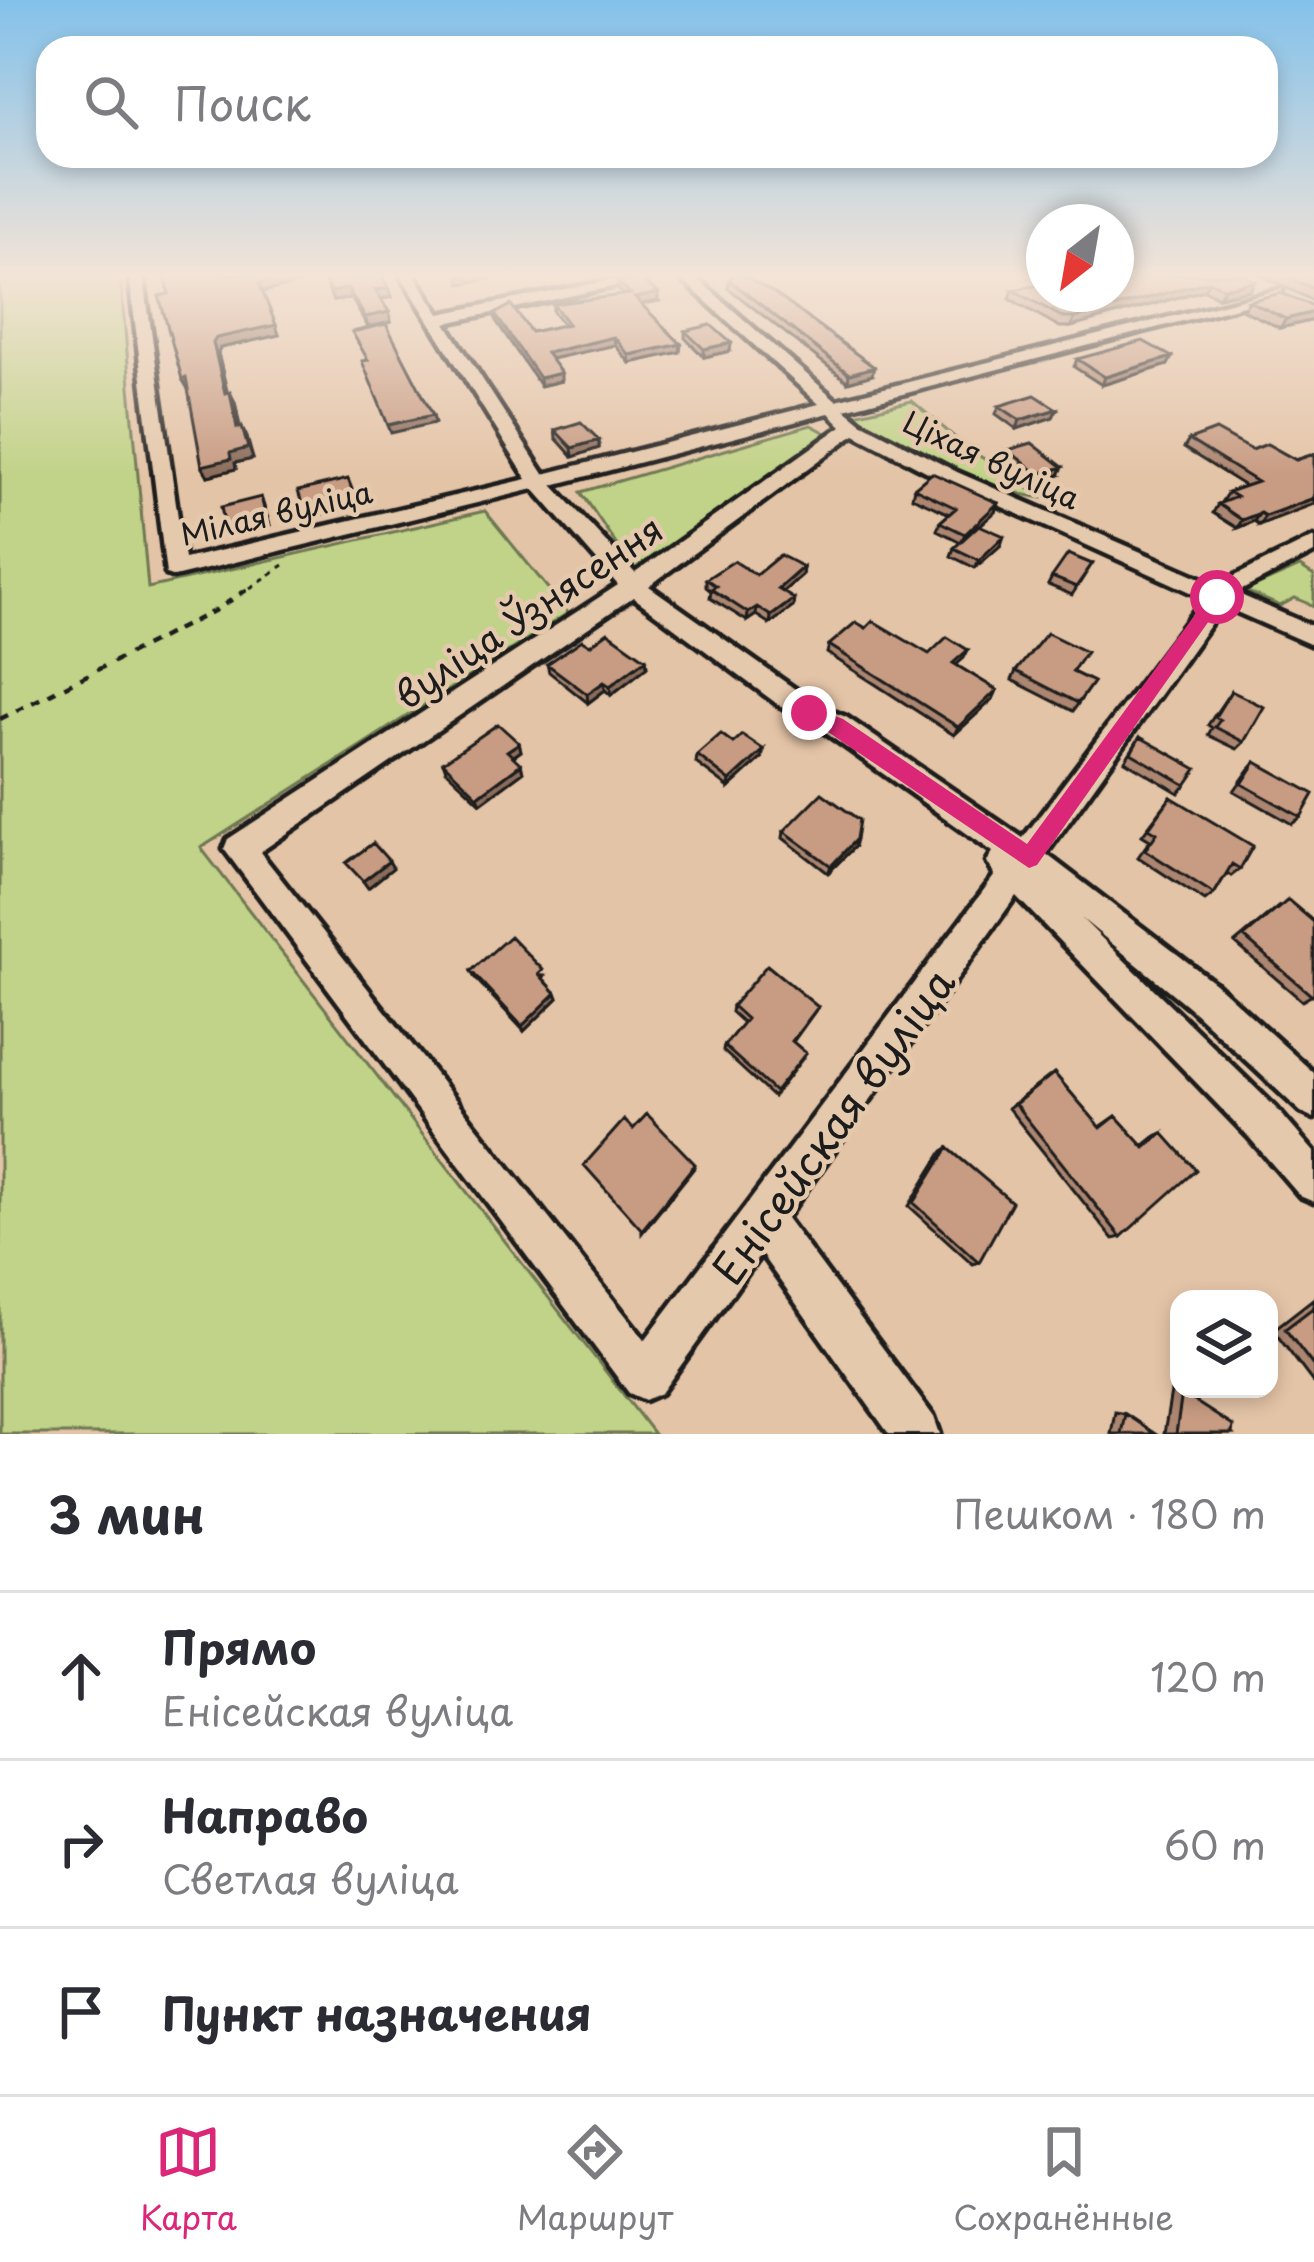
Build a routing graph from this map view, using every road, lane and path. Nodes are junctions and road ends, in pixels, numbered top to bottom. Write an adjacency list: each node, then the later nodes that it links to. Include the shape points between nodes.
1 (145, 341): 7 (street, Мілая вуліца, via 174,568)
2 (448, 341): 7 (street)
3 (757, 341): 5 (street, Ціхая вуліца)
4 (1087, 341): 5 (street, вуліца Ўзнясення)
5 (831, 407): 6 (street, Ціхая вуліца); 7 (street, вуліца Ўзнясення)
6 (854, 426): 10 (street, вуліца Ўзнясення); 11 (street, Ціхая вуліца)
7 (539, 482): 10 (street)
8 (1314, 544): 11 (street, Енісейская вуліца)
9 (286, 564): 13 (path, via 215,610)
10 (633, 586): 14 (street, via 823,730); 19 (street, вуліца Ўзнясення, via 239,849)
11 (1217, 597): 12 (street, Ціхая вуліца); 14 (street, Енісейская вуліца)
12 (1314, 637)
13 (0, 719)
14 (1023, 865): 15 (street, via 1150,950); 16 (street); 18 (street, Енісейская вуліца)
15 (1304, 1089): 16 (street)
16 (1262, 1122): 17 (street)
17 (1314, 1182)
18 (763, 1222): 19 (street, Енісейская вуліца); 20 (street)
19 (644, 1377)
20 (917, 1434)

